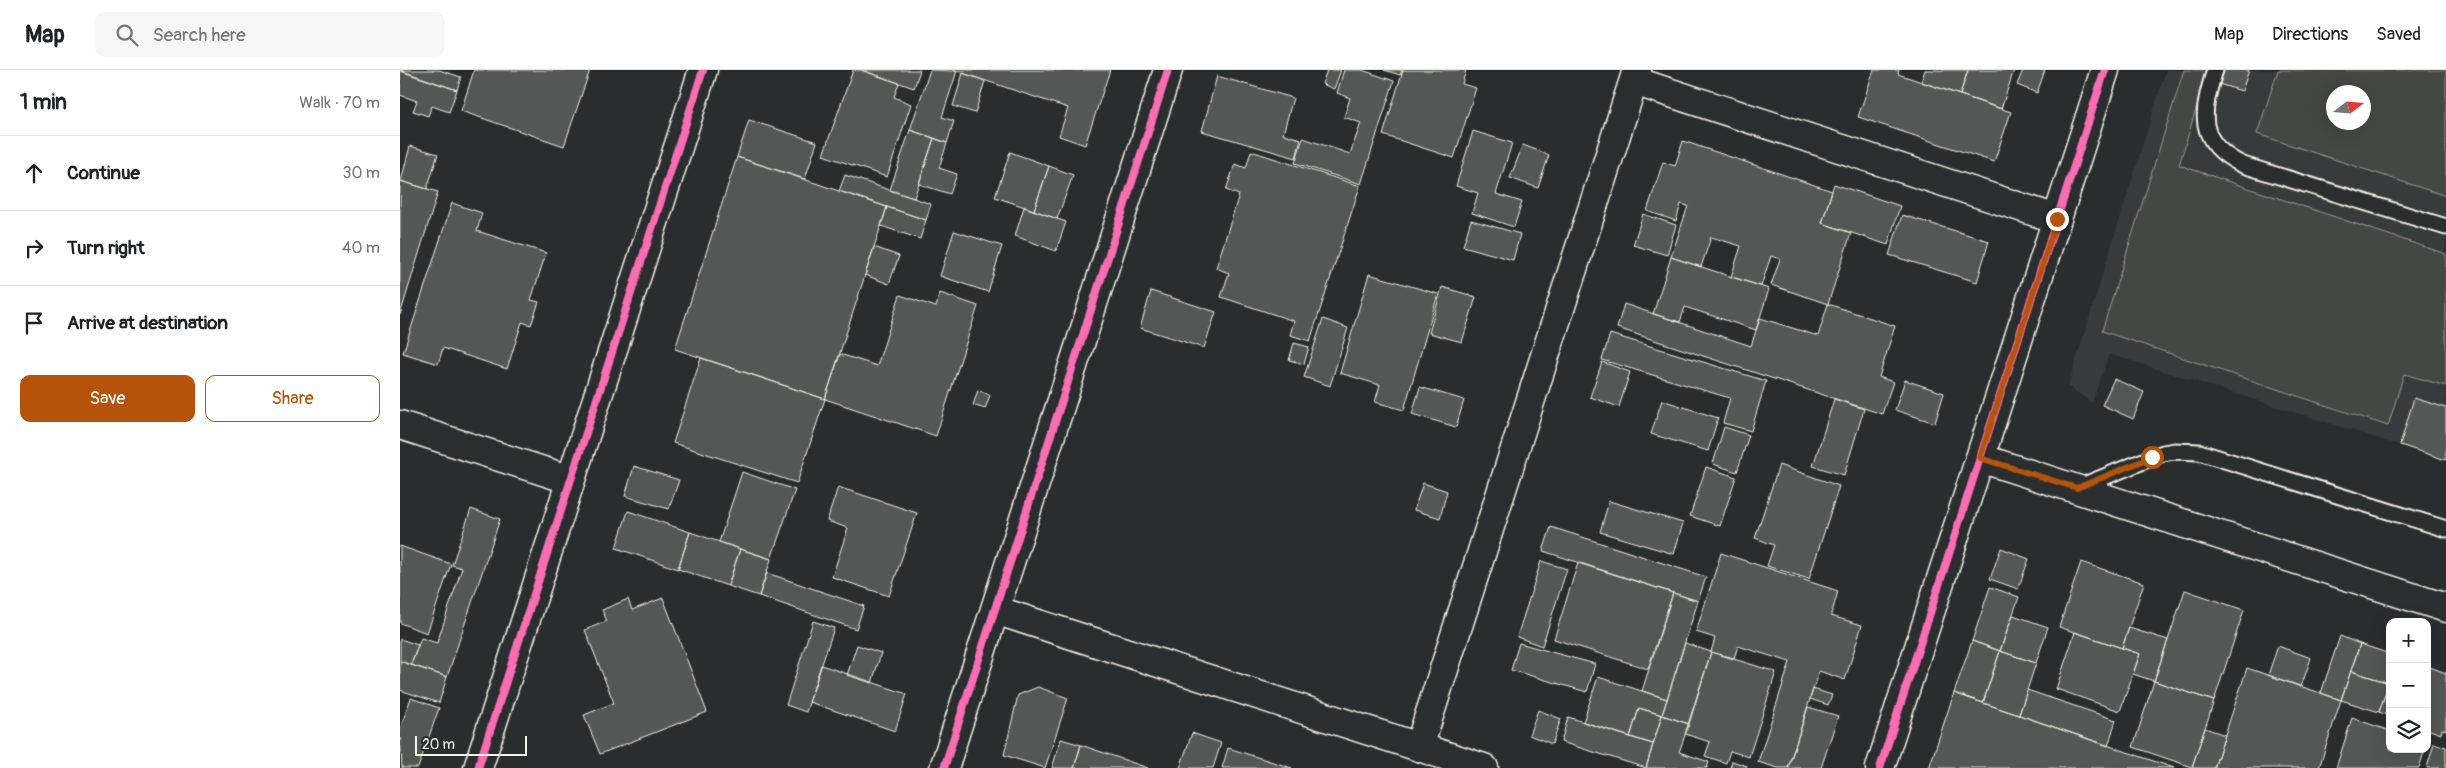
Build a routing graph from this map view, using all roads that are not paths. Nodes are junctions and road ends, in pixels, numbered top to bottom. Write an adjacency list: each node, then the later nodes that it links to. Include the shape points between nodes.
1 (703, 70): 10 (street)
2 (1168, 70): 14 (street)
3 (2105, 70): 6 (street)
4 (2215, 70): 7 (lane, via 2206,103 2205,127 2214,145 2226,158)
5 (1635, 76): 6 (street); 15 (street)
6 (2057, 219): 9 (street)
7 (2446, 227)
8 (400, 425): 10 (street)
9 (1980, 458): 11 (street); 19 (street)
10 (571, 480): 16 (street)
11 (2077, 488): 12 (lane, via 2163,453 2199,452); 13 (street)
12 (2446, 529)
13 (2446, 608)
14 (995, 610): 15 (street); 17 (street)
15 (1419, 747): 18 (street)
16 (478, 768)
17 (944, 768)
18 (1484, 768)
19 (1880, 768)

